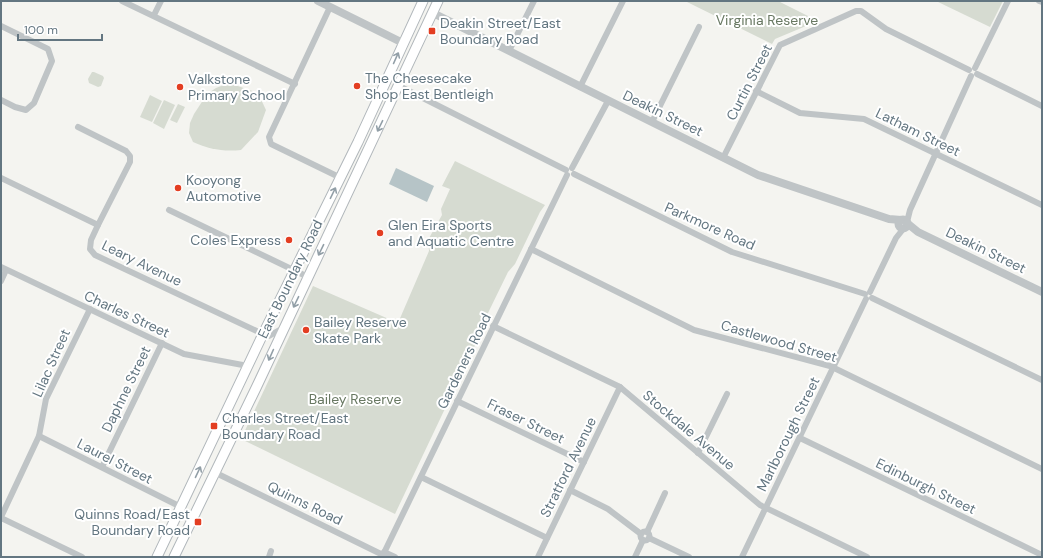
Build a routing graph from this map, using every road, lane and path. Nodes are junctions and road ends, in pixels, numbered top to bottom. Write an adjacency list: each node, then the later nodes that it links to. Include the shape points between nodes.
1 (122, 1): 11 (street)
2 (161, 1): 11 (street)
3 (318, 1): 9 (street)
4 (423, 1): 12 (main road, East Boundary Road)
5 (438, 1): 10 (main road, East Boundary Road)
6 (534, 1): 17 (street)
7 (623, 1): 21 (street)
8 (1008, 1): 18 (street, Marlborough Street)
9 (330, 7): 16 (street); 19 (street)
10 (433, 13): 13 (main road, East Boundary Road); 17 (street, Deakin Street)
11 (154, 16): 19 (street)
12 (413, 21): 13 (main road); 16 (main road, East Boundary Road)
13 (427, 25): 16 (main road, via 412,40); 20 (main road, East Boundary Road)
14 (1, 26): 23 (street, via 48,49 52,61 34,103 26,110)
15 (699, 27): 26 (street)
16 (404, 42): 32 (main road, East Boundary Road, one-way to 16)
17 (509, 51): 21 (street, Deakin Street)
18 (973, 72): 22 (street, Curtin Street, via 886,28 861,11 856,11 784,42 777,49); 25 (street); 28 (street, Marlborough Street)
19 (295, 84): 32 (street, via 269,137 271,144)
20 (399, 86): 30 (street, Parkmore Road); 40 (main road, East Boundary Road, one-way to 40)
21 (580, 86): 24 (street, Deakin Street)
22 (756, 91): 28 (street, Latham Street, via 800,113 864,119); 29 (street, Curtin Street)
23 (1, 100)
24 (608, 101): 26 (street, Deakin Street); 30 (street, Gardeners Road)
25 (1042, 106)
26 (652, 122): 29 (street, Deakin Street)
27 (78, 127): 36 (street, via 126,151 130,156 130,162)
28 (936, 154): 33 (street, Latham Street); 35 (street, Marlborough Street)
29 (723, 158): 35 (street, Deakin Street, via 758,176)
30 (570, 172): 37 (street, Gardeners Road); 43 (street, Parkmore Road, via 732,252)
31 (1, 178): 36 (street, Leary Avenue)
32 (340, 178): 39 (main road, East Boundary Road, one-way to 32)
33 (1042, 205)
34 (169, 210): 39 (street)
35 (903, 224): 42 (street, Deakin Street); 43 (street, Marlborough Street)
36 (98, 225): 47 (street, Leary Avenue, via 90,244 90,249 95,254)
37 (530, 249): 45 (street, Gardeners Road); 50 (street, Castlewood Street, via 692,329)
38 (4, 269): 41 (street); 44 (street, Charles Street)
39 (295, 270): 40 (street); 47 (main road, East Boundary Road)
40 (308, 277): 46 (main road, East Boundary Road, one-way to 46)
41 (1, 281)
42 (1042, 292)
43 (868, 296): 50 (street, Marlborough Street); 51 (street, Parkmore Road)
44 (90, 309): 48 (street, Charles Street); 55 (street, Lilac Street, via 46,399)
45 (494, 326): 52 (street, Stockdale Avenue); 54 (street, Gardeners Road)
46 (284, 328): 47 (street, via 270,336); 61 (main road, East Boundary Road, one-way to 61)
47 (263, 334): 49 (main road, East Boundary Road)
48 (162, 343): 49 (street, Charles Street, via 184,354); 59 (street, Daphne Street)
49 (248, 366): 65 (main road, East Boundary Road, one-way to 49)
50 (833, 368): 56 (street, Marlborough Street); 60 (street, Castlewood Street)
51 (1042, 380)
52 (620, 387): 57 (street, Stockdale Avenue); 58 (street, Stratford Avenue)
53 (727, 394): 57 (street)
54 (457, 401): 58 (street, Fraser Street); 62 (street, Gardeners Road)
55 (39, 436): 59 (street, Laurel Street); 67 (street, Lilac Street)
56 (800, 438): 66 (street, Marlborough Street); 71 (street, Edinburgh Street)
57 (698, 453): 66 (street, Stockdale Avenue)
58 (584, 462): 63 (street, Stratford Avenue)
59 (102, 467): 65 (street, Laurel Street)
60 (1042, 469)
61 (216, 473): 70 (street, Quinns Road); 74 (main road, East Boundary Road)
62 (421, 477): 69 (street); 70 (street, Gardeners Road)
63 (570, 490): 68 (street, via 608,509); 69 (street, Stratford Avenue)
64 (665, 493): 68 (street)
65 (181, 507): 73 (main road, East Boundary Road)
66 (765, 508): 79 (street, Marlborough Street); 80 (street, Stockdale Avenue)
67 (1, 517): 72 (street)
68 (645, 536): 77 (street); 78 (street)
69 (547, 538): 76 (street, Stratford Avenue)
70 (383, 555): 75 (street, Quinns Road)
71 (1042, 555)
72 (82, 557)
73 (157, 557)
74 (174, 557)
75 (395, 557)
76 (538, 557)
77 (635, 557)
78 (689, 557)
79 (742, 557)
80 (867, 557)

